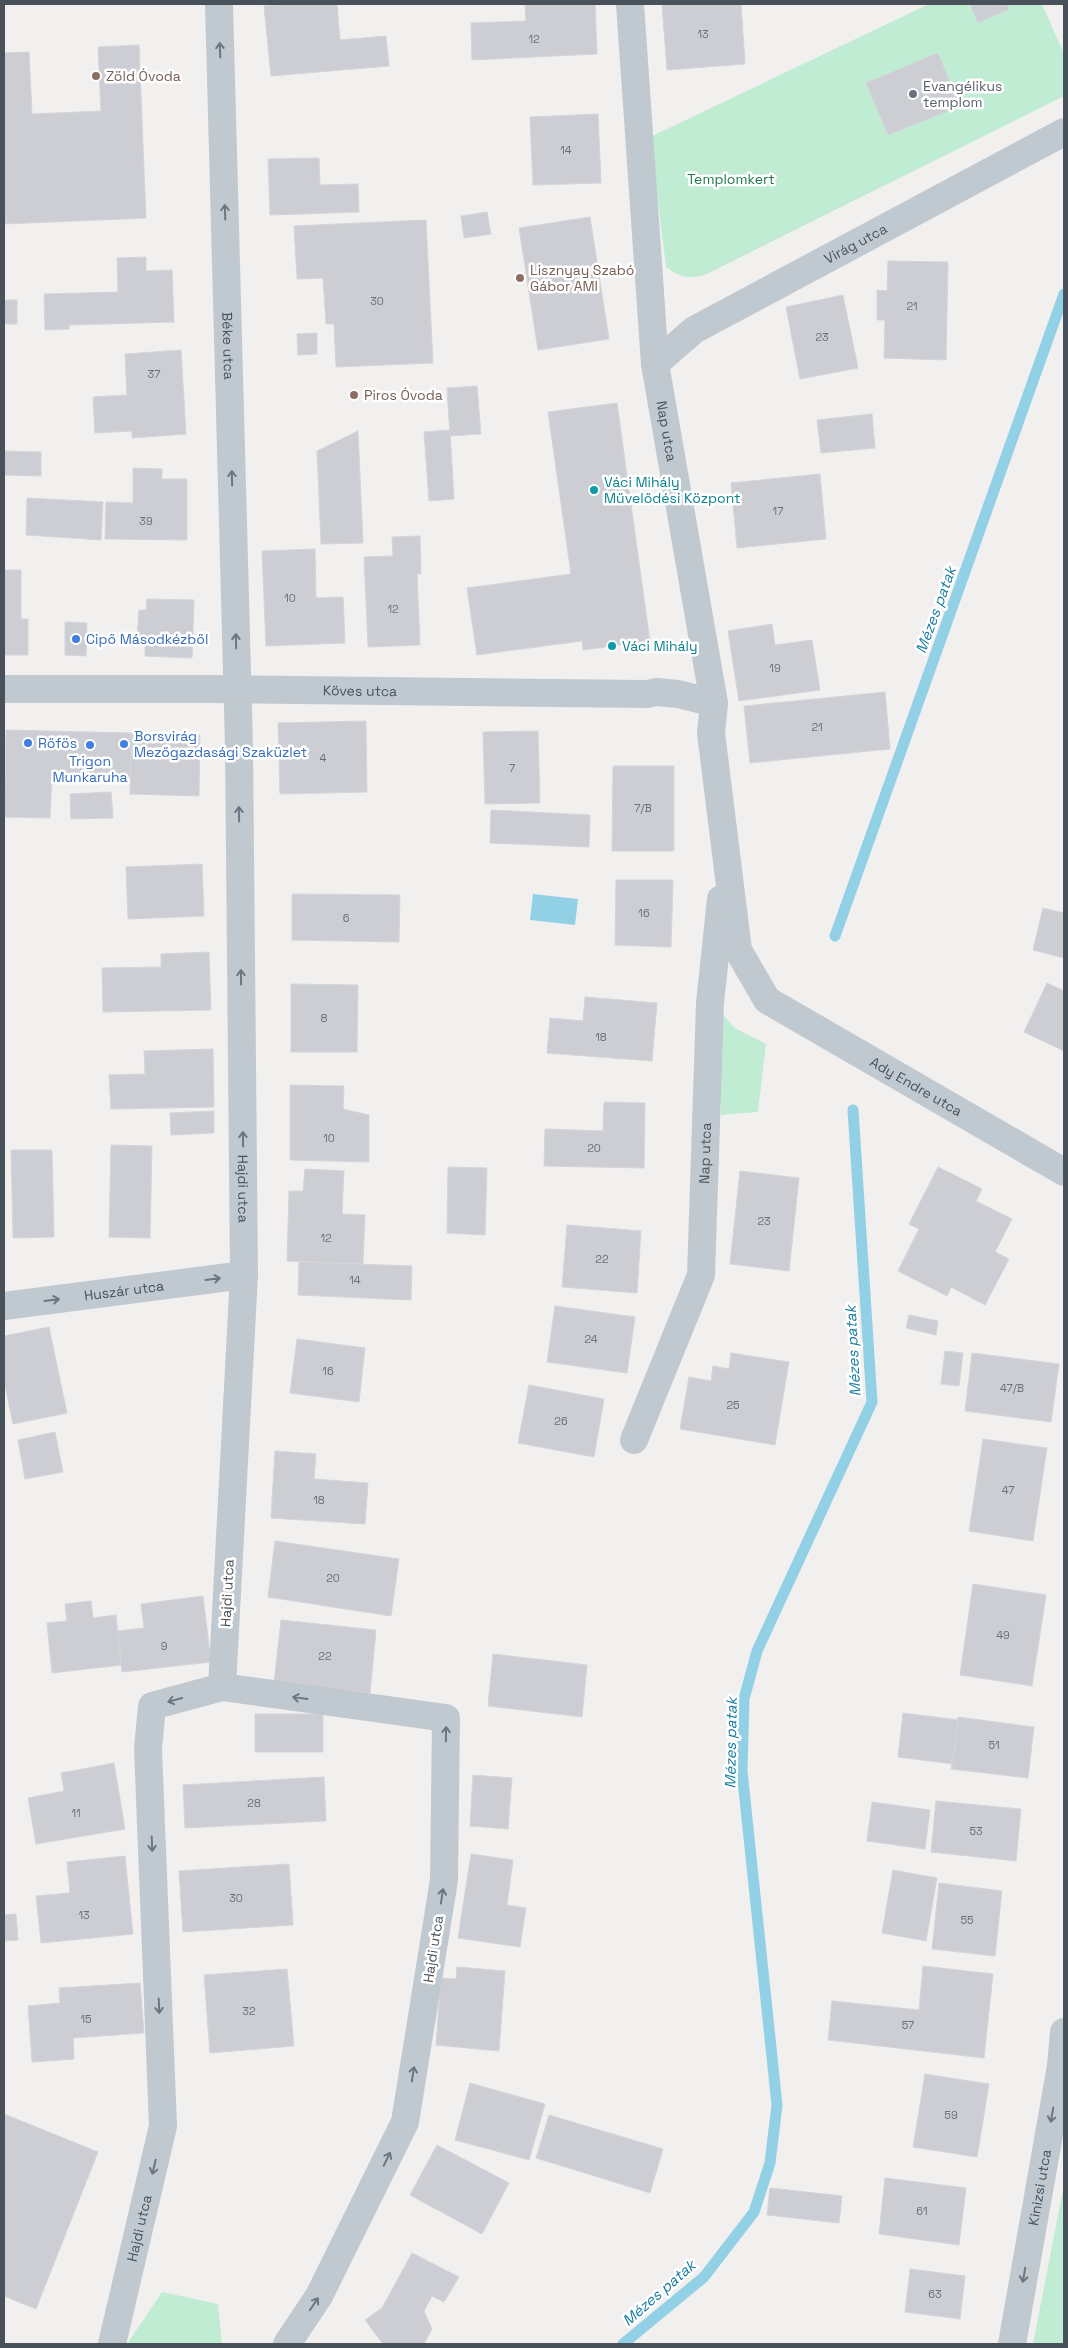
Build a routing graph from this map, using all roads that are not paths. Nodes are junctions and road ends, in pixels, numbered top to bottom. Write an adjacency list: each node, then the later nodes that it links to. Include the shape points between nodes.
1 (219, 4): 6 (street, Béke utca, one-way to 1)
2 (630, 4): 4 (street, Nap utca)
3 (1064, 132): 4 (street, Virág utca, via 694,330)
4 (655, 364): 7 (street, Nap utca)
5 (4, 689): 6 (street, Köves utca)
6 (237, 690): 7 (street, Köves utca, via 657,692); 11 (street, Hajdi utca, one-way to 6)
7 (714, 703): 8 (street, Nap utca, via 711,733)
8 (726, 855): 9 (street, Nap utca, via 738,950); 13 (street, Nap utca, via 710,1003 701,1275)
9 (767, 1000): 10 (street, Ady Endre utca)
10 (1063, 1170)
11 (244, 1275): 12 (street, Huszár utca, one-way to 11); 14 (street, Hajdi utca)
12 (4, 1306)
13 (634, 1440)
14 (222, 1688): 17 (street, Hajdi utca, one-way to 17, via 152,1706 148,1749 164,2126); 18 (street, Hajdi utca, one-way to 14, via 320,2296 405,2122 444,1880 446,1718)
15 (1064, 2032): 16 (street, Kinizsi utca)
16 (1062, 2065): 19 (street, Kinizsi utca, one-way to 19)
17 (112, 2344)
18 (287, 2344)
19 (1012, 2344)

